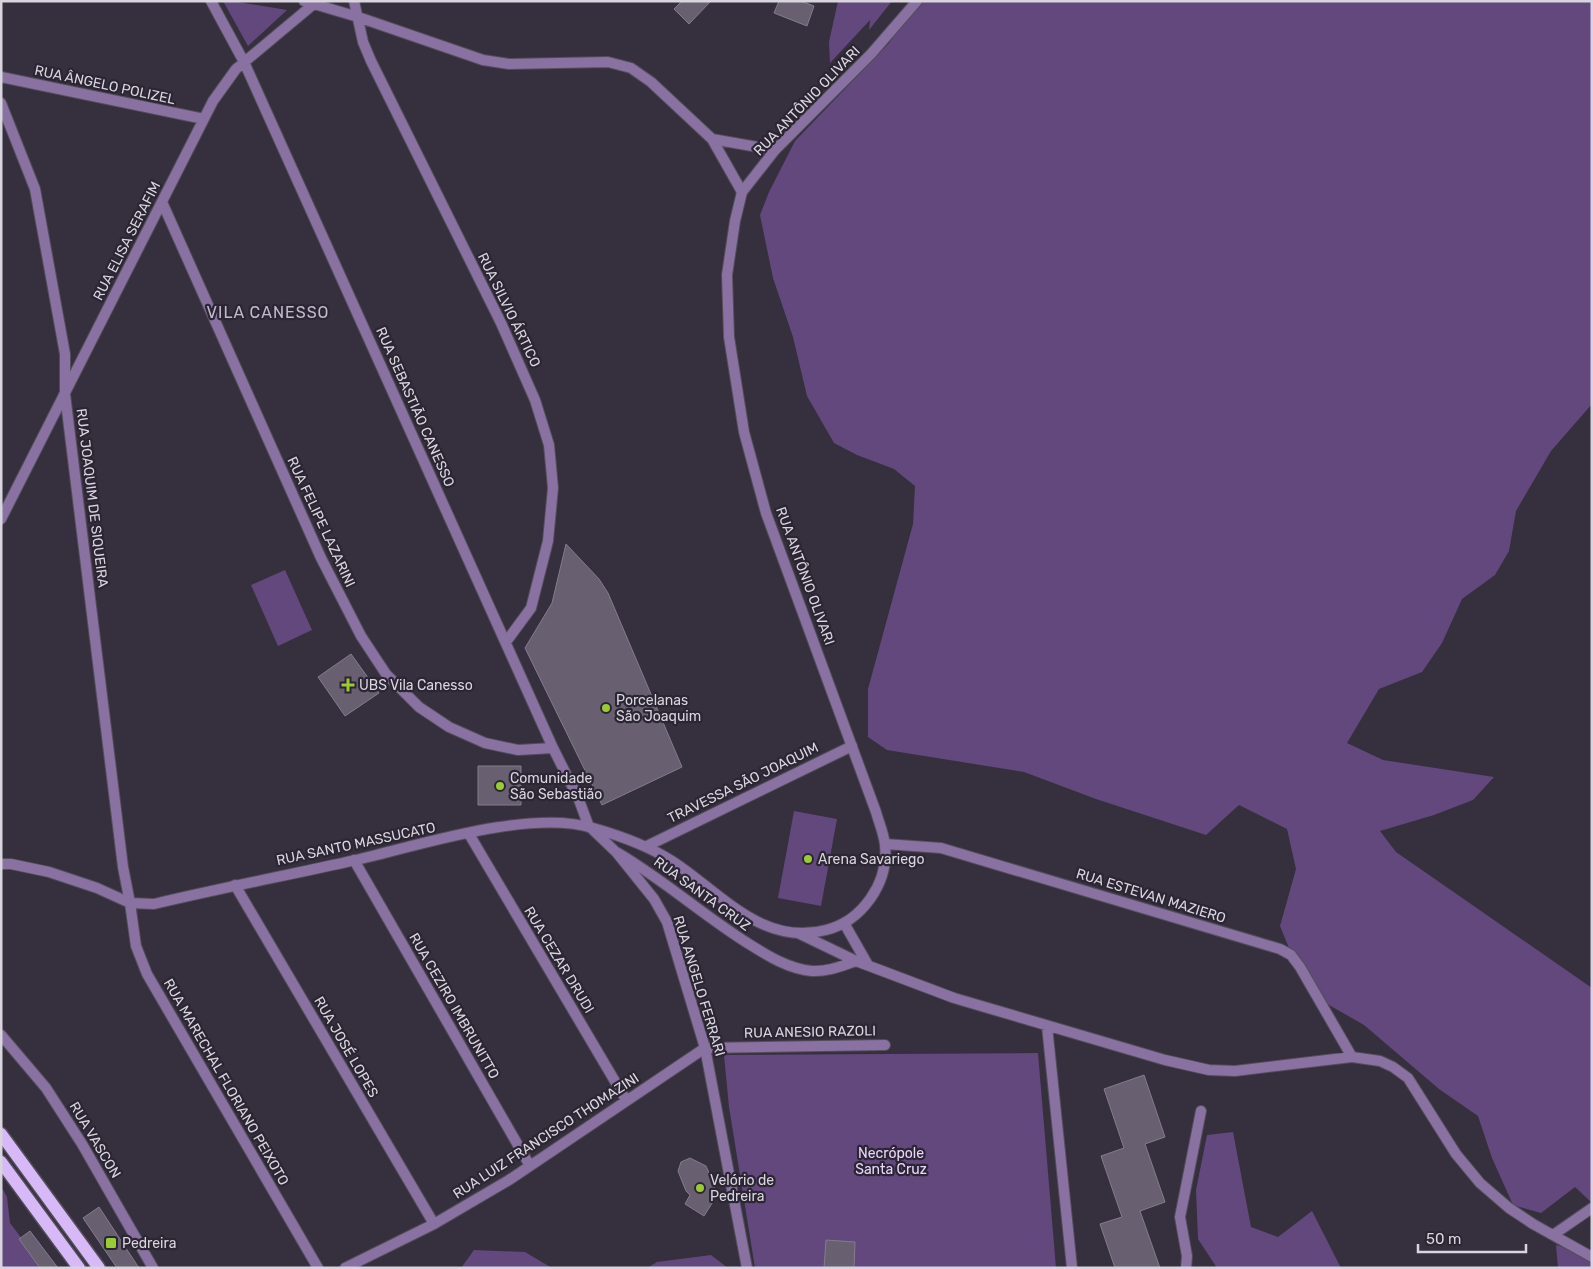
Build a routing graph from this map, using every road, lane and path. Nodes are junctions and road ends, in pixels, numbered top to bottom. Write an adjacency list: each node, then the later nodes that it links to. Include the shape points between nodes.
1 (211, 1): 7 (street, RUA SEBASTIÃO CANESSO)
2 (304, 1): 5 (street)
3 (354, 1): 6 (street, RUA SILVIO ÁRTICO)
4 (918, 1): 12 (street, RUA ANTÔNIO OLIVARI, via 871,54)
5 (315, 3): 6 (street); 7 (street, RUA ELISA SERAFIM)
6 (358, 17): 11 (street, via 483,60 509,64 608,62 631,68 652,82); 17 (street, RUA SILVIO ÁRTICO, via 371,62 501,323 535,400 549,445 553,488 548,542 531,608)
7 (244, 62): 10 (street, RUA ELISA SERAFIM, via 213,101); 17 (street, RUA SEBASTIÃO CANESSO)
8 (1, 77): 10 (street, RUA ÂNGELO POLIZEL)
9 (1, 103): 15 (street, RUA JOAQUIM DE SIQUEIRA, via 35,189 65,354)
10 (204, 119): 14 (street, RUA ELISA SERAFIM)
11 (712, 139): 12 (street); 13 (street)
12 (775, 150): 13 (street, RUA ANTÔNIO OLIVARI)
13 (742, 192): 18 (street, RUA ANTÔNIO OLIVARI, via 727,275 729,337 744,432 766,513)
14 (162, 202): 15 (street, RUA ELISA SERAFIM); 19 (street, RUA FELIPE LAZARINI, via 320,558 361,636 386,674 419,707 449,727 485,743 518,750)
15 (65, 394): 16 (street, RUA ELISA SERAFIM); 28 (street, RUA JOAQUIM DE SIQUEIRA, via 123,868)
16 (1, 519)
17 (506, 642): 19 (street, RUA SEBASTIÃO CANESSO)
18 (852, 746): 22 (street, RUA ANTÔNIO OLIVARI); 23 (street, TRAVESSA SÃO JOAQUIM)
19 (553, 748): 20 (street, RUA SEBASTIÃO CANESSO)
20 (589, 826): 21 (street, RUA SANTO MASSUCATO, via 527,823); 23 (street, RUA ANTÔNIO OLIVARI); 24 (street, RUA ANGELO FERRARI)
21 (469, 834): 25 (street, RUA SANTO MASSUCATO); 38 (street, RUA CEZAR DRUDI)
22 (885, 844): 29 (street, RUA ANTÔNIO OLIVARI, via 886,861 878,887 863,909); 37 (street, RUA ESTEVAN MAZIERO, via 941,848 1280,949 1291,955 1300,967)
23 (647, 846): 30 (street, RUA ANTÔNIO OLIVARI, via 674,862 746,917 771,929)
24 (617, 852): 31 (street, RUA SANTA CRUZ, via 714,922 766,955 794,968 831,970); 36 (street, RUA ANGELO FERRARI, via 654,899 667,922)
25 (354, 860): 27 (street, RUA SANTO MASSUCATO); 42 (street, RUA CEZIRO IMBRUNITTO)
26 (1, 864): 28 (street, via 49,872)
27 (235, 884): 28 (street, RUA SANTO MASSUCATO, via 154,904); 44 (street, RUA JOSÉ LOPES)
28 (130, 903): 50 (street, RUA MARECHAL FLORIANO PEIXOTO, via 136,946 147,974)
29 (844, 923): 30 (street, RUA ANTÔNIO OLIVARI); 32 (street)
30 (800, 934): 31 (street)
31 (856, 960): 32 (street)
32 (868, 965): 33 (street, via 954,998)
33 (1047, 1026): 37 (street, via 1209,1070 1235,1071); 53 (street)
34 (1, 1035): 49 (street, RUA VASCON, via 46,1088)
35 (885, 1045): 36 (street, RUA ANESIO RAZOLI)
36 (705, 1048): 38 (street, RUA LUIZ FRANCISCO THOMAZINI); 52 (street, RUA ANGELO FERRARI)
37 (1352, 1057): 45 (street, via 1380,1061 1408,1078 1456,1154 1480,1183 1509,1208)
38 (626, 1100): 42 (street, RUA LUIZ FRANCISCO THOMAZINI)
39 (1201, 1110): 54 (street, via 1180,1217)
40 (1, 1134): 48 (main road)
41 (1, 1162): 47 (main road)
42 (530, 1166): 44 (street, RUA LUIZ FRANCISCO THOMAZINI)
43 (1592, 1208): 45 (street)
44 (434, 1224): 51 (street, RUA LUIZ FRANCISCO THOMAZINI)
45 (1553, 1235): 46 (street)
46 (1592, 1257)
47 (79, 1268)
48 (99, 1268)
49 (153, 1268)
50 (318, 1268)
51 (345, 1268)
52 (747, 1268)
53 (1072, 1268)
54 (1186, 1268)

